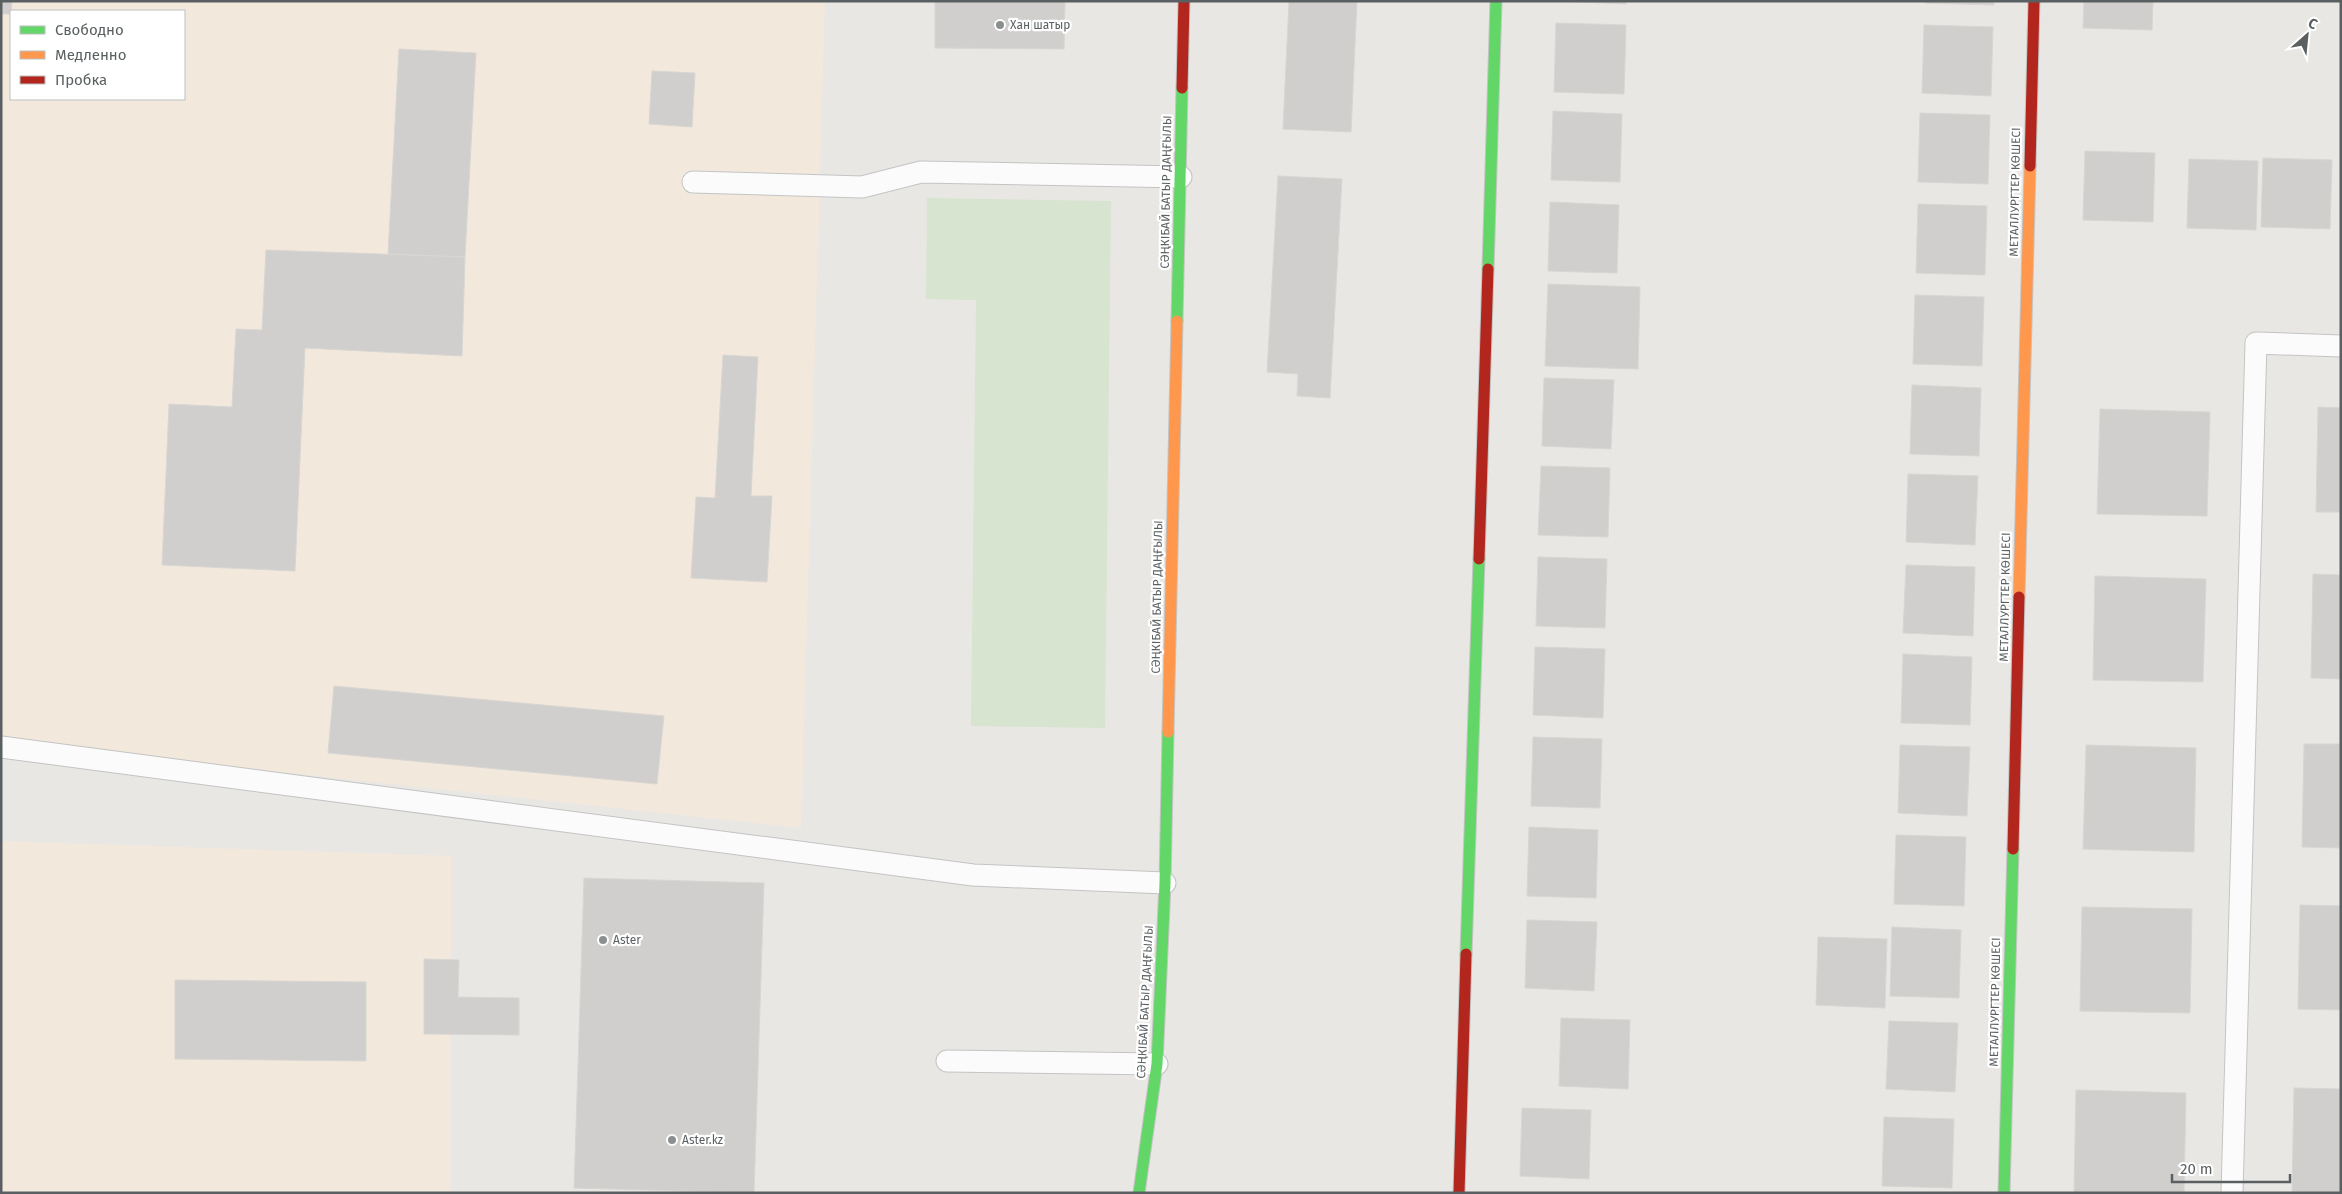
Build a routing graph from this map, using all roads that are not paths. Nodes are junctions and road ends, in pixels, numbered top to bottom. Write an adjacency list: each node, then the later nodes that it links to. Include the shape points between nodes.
1 (1184, 1): 4 (street, СӘҢКІБАЙ БАТЫР ДАҢҒЫЛЫ)
2 (1496, 1): 12 (street)
3 (2034, 1): 13 (street, МЕТАЛЛУРГТЕР КӨШЕСІ)
4 (1180, 177): 5 (lane, via 922,172 862,187); 8 (street, СӘҢКІБАЙ БАТЫР ДАҢҒЫЛЫ)
5 (693, 182)
6 (2341, 346): 14 (lane, via 2256,343)
7 (1, 748): 8 (lane, via 973,875)
8 (1164, 883): 10 (street, СӘҢКІБАЙ БАТЫР ДАҢҒЫЛЫ)
9 (947, 1061): 10 (lane)
10 (1157, 1064): 11 (street, СӘҢКІБАЙ БАТЫР ДАҢҒЫЛЫ)
11 (1140, 1193)
12 (1459, 1193)
13 (2004, 1193)
14 (2232, 1193)

